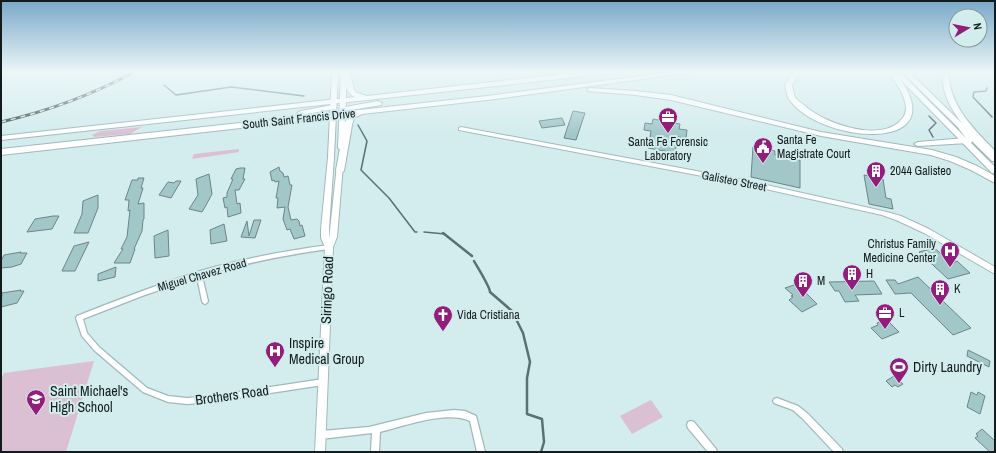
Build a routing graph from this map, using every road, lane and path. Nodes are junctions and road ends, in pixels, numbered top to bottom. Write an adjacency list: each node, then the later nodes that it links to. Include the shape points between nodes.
1 (334, 93): 15 (street, Siringo Road)
2 (343, 93): 14 (street, Siringo Road)
3 (353, 93): 13 (highway, via 367,96)
4 (420, 93): 13 (highway, South Saint Francis Drive)
5 (436, 93): 16 (highway)
6 (530, 93): 17 (highway, South Saint Francis Drive)
7 (629, 93): 24 (highway, via 660,96 709,106 826,136)
8 (790, 93): 9 (highway, via 795,102 814,117 853,131 874,133 888,131 903,124 909,116 909,103)
9 (904, 93)
10 (917, 93): 23 (main road)
11 (927, 93): 21 (main road)
12 (948, 93): 26 (highway, via 967,125)
13 (412, 94): 14 (highway, South Saint Francis Drive)
14 (343, 101): 15 (highway); 16 (street, Siringo Road)
15 (334, 104): 18 (street, Siringo Road); 19 (highway); 22 (highway, South Saint Francis Drive)
16 (343, 112): 17 (highway, South Saint Francis Drive); 18 (highway, South Saint Francis Drive); 28 (street, Siringo Road)
17 (365, 112): 28 (highway, via 353,116 349,121)
18 (333, 115): 19 (highway, South Saint Francis Drive); 31 (street, Siringo Road, via 325,229)
19 (231, 127): 25 (highway, South Saint Francis Drive)
20 (461, 129): 32 (street, Galisteo Street, via 739,181 888,214 920,227)
21 (963, 129): 23 (highway, via 970,138); 27 (main road)
22 (1, 138)
23 (965, 142): 24 (highway); 29 (main road)
24 (885, 144): 30 (highway, via 946,155)
25 (1, 152)
26 (995, 156)
27 (995, 159)
28 (340, 171): 31 (street, Siringo Road, via 333,237)
29 (995, 171)
30 (995, 180)
31 (329, 247): 33 (street, Miguel Chavez Road, via 290,251); 36 (street, Siringo Road)
32 (995, 271)
33 (199, 274): 34 (street); 35 (street, Miguel Chavez Road, via 137,294)
34 (204, 301)
35 (79, 318): 36 (street, Brothers Road, via 84,334 97,349 145,390 168,399 212,399)
36 (323, 382): 40 (street, Siringo Road)
37 (777, 401): 45 (street, via 794,408 804,416)
38 (691, 426): 44 (street)
39 (376, 429): 40 (street); 42 (street); 43 (street, via 417,418 460,414 473,419)
40 (321, 435): 41 (street, Siringo Road)
41 (320, 452)
42 (375, 452)
43 (481, 452)
44 (713, 452)
45 (839, 452)

